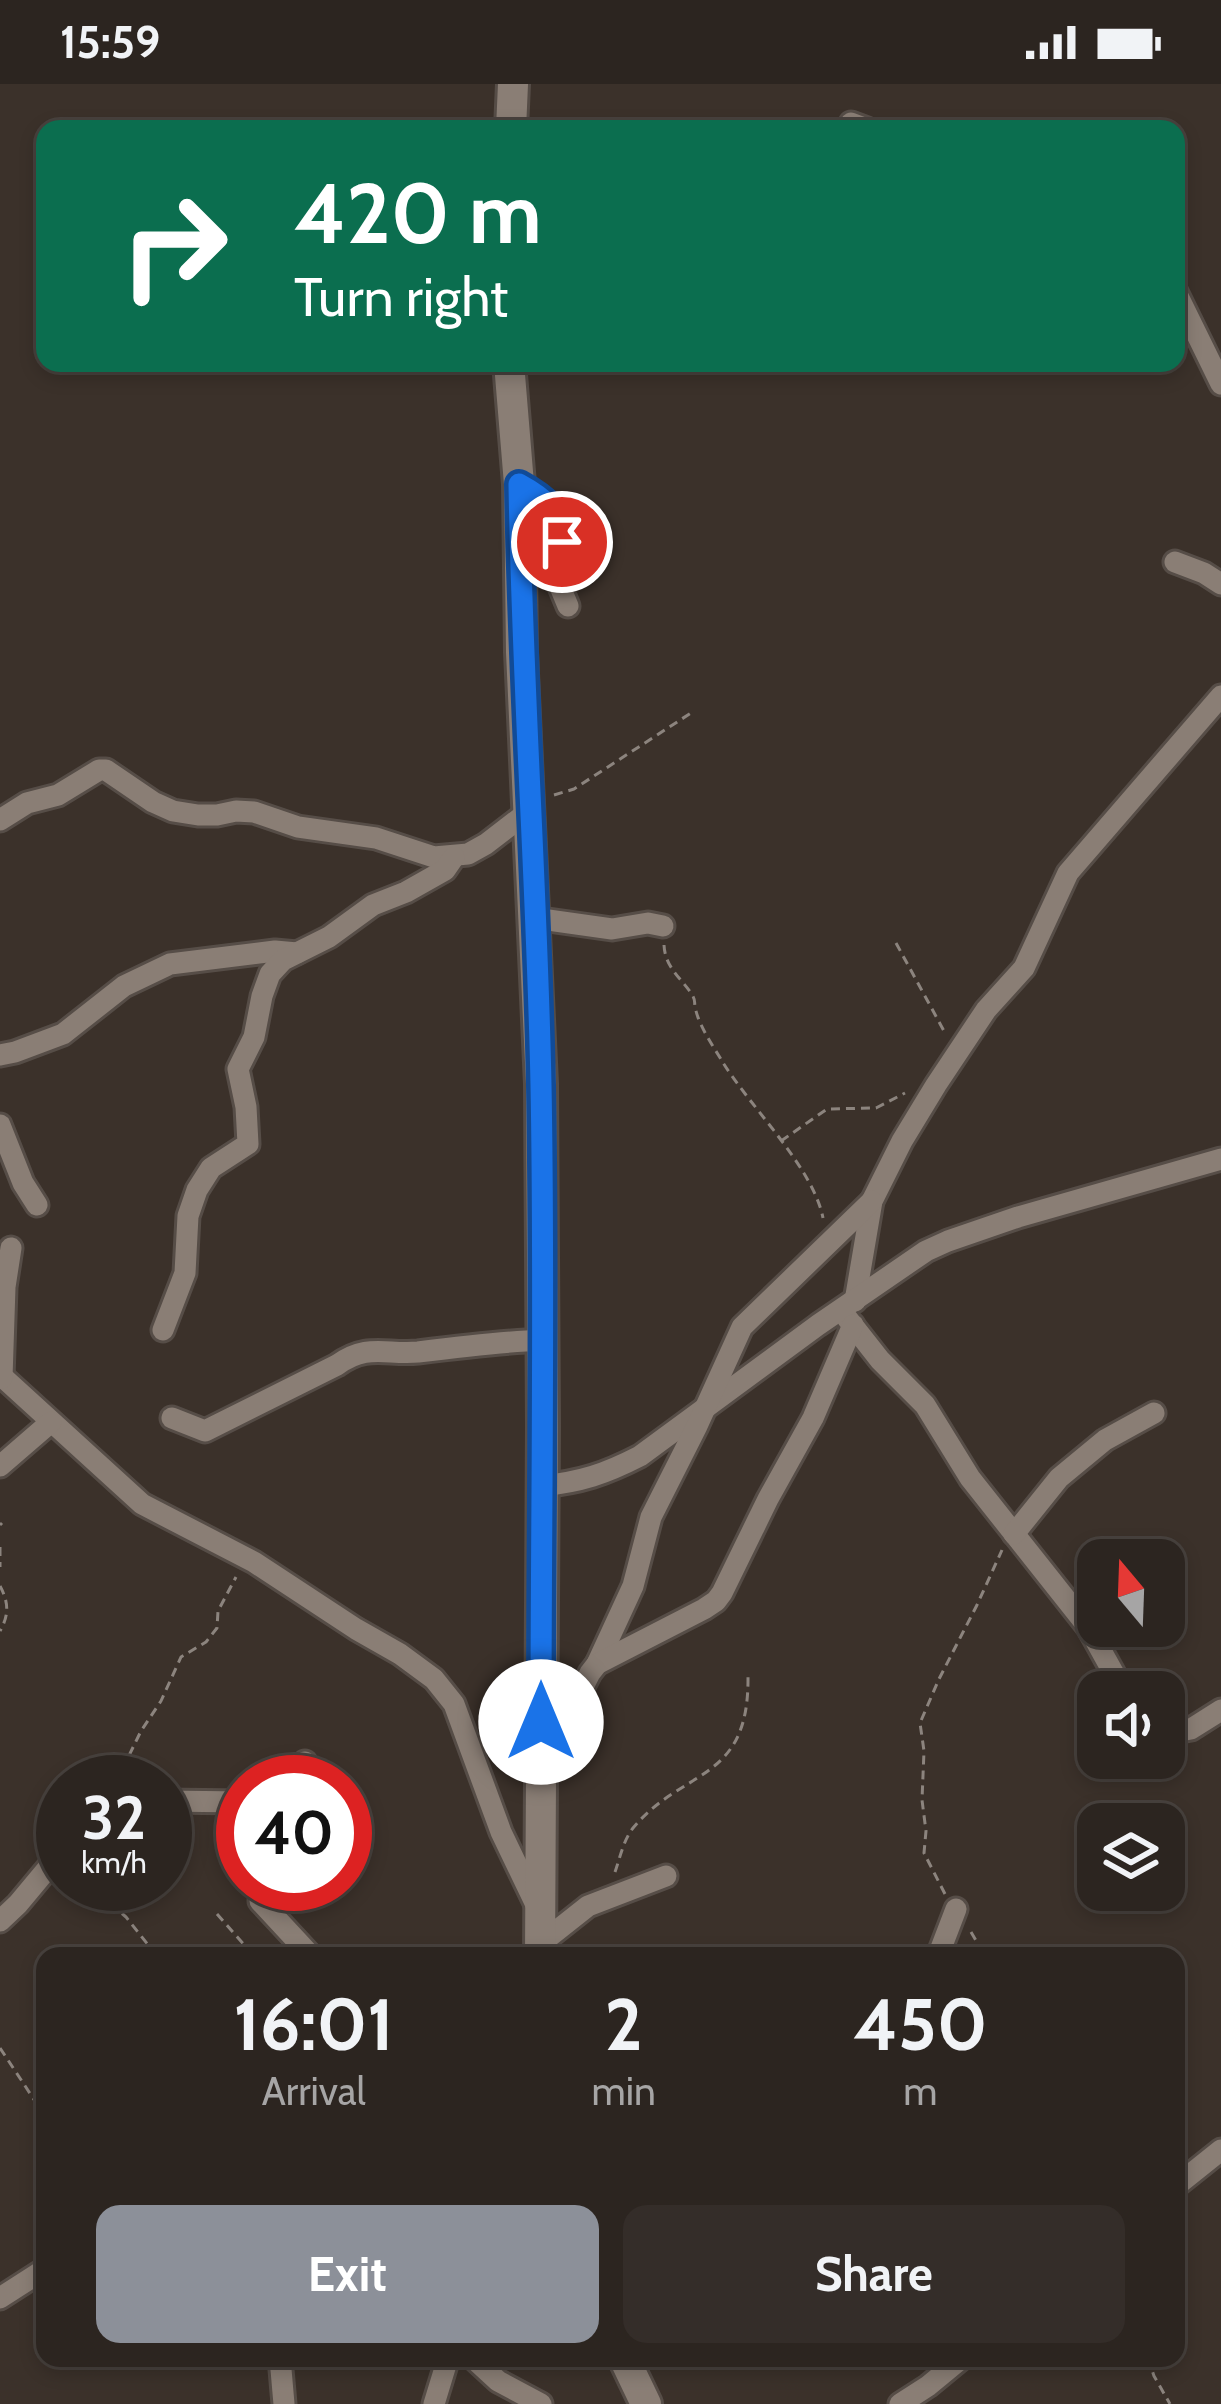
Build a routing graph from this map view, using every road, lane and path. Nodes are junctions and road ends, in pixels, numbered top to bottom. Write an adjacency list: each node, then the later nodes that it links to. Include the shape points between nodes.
1 (513, 84): 2 (street)
2 (511, 120)
3 (1185, 310): 5 (street)
4 (510, 372): 6 (street)
5 (1221, 384)
6 (519, 484): 9 (street, via 548,503 562,528 556,577); 12 (street)
7 (1175, 562): 8 (street)
8 (1221, 584)
9 (568, 606)
10 (1221, 696): 19 (street, via 1068,873 1024,968)
11 (694, 711): 12 (path, via 574,789)
12 (529, 807): 14 (street, via 486,844); 15 (street)
13 (0, 820): 14 (street, via 106,770 173,811 254,812)
14 (454, 857): 18 (street, via 446,870)
15 (534, 918): 16 (street, via 612,929); 31 (street)
16 (663, 926): 23 (path, via 666,959 740,1089)
17 (896, 943): 19 (path)
18 (298, 953): 20 (street, via 170,964 124,986 64,1034); 30 (street, via 270,974 262,996 238,1069 248,1144 211,1168 197,1190 185,1273)
19 (955, 1054): 21 (street)
20 (0, 1055)
21 (936, 1085): 23 (path, via 876,1108 827,1109); 25 (street)
22 (0, 1125): 26 (street)
23 (781, 1141): 27 (path, via 816,1194)
24 (1221, 1159): 29 (street, via 948,1240)
25 (872, 1201): 27 (street); 29 (street)
26 (38, 1205)
27 (832, 1240): 33 (street, via 742,1327)
28 (11, 1248): 32 (street)
29 (849, 1312): 33 (street); 39 (street); 45 (street, via 813,1418 722,1594)
30 (163, 1330)
31 (541, 1340): 35 (street, via 355,1353 205,1431); 38 (street)
32 (1, 1378): 36 (street)
33 (704, 1408): 38 (street, via 609,1472); 45 (street, via 651,1517)
34 (1154, 1413): 39 (street, via 1059,1478)
35 (172, 1418)
36 (51, 1422): 37 (street); 41 (street, via 142,1504)
37 (0, 1466)
38 (541, 1486): 51 (street)
39 (1013, 1533): 46 (street); 55 (path, via 920,1723 924,1853)
40 (0, 1547): 42 (path)
41 (232, 1550): 50 (path, via 236,1578 217,1628 181,1657); 60 (street, via 445,1690)
42 (0, 1567)
43 (0, 1586): 44 (path, via 8,1611)
44 (0, 1630)
45 (597, 1664): 51 (street)
46 (1112, 1671)
47 (748, 1677): 54 (path, via 746,1716 723,1760 634,1828)
48 (1221, 1710): 49 (street)
49 (1185, 1730)
50 (129, 1755)
51 (541, 1770): 60 (street)
52 (666, 1876): 54 (street)
53 (36, 1882): 59 (street)
54 (605, 1899): 60 (street)
55 (956, 1909): 64 (street)
56 (119, 1911): 61 (path)
57 (269, 1911): 63 (street)
58 (217, 1914): 62 (path)
59 (0, 1921)
60 (540, 1938)
61 (150, 1947)
62 (247, 1947)
63 (303, 1947)
64 (941, 1947)
65 (0, 2048): 66 (path)
66 (36, 2102)
67 (1221, 2150): 68 (street)
68 (1185, 2179)
69 (36, 2275): 70 (street)
70 (0, 2298)
71 (281, 2367): 77 (street)
72 (445, 2367): 78 (street)
73 (482, 2367): 79 (street)
74 (628, 2367): 80 (street)
75 (951, 2367): 81 (street)
76 (1151, 2367): 82 (path)
77 (284, 2404)
78 (434, 2404)
79 (541, 2404)
80 (646, 2404)
81 (900, 2404)
82 (1170, 2404)

